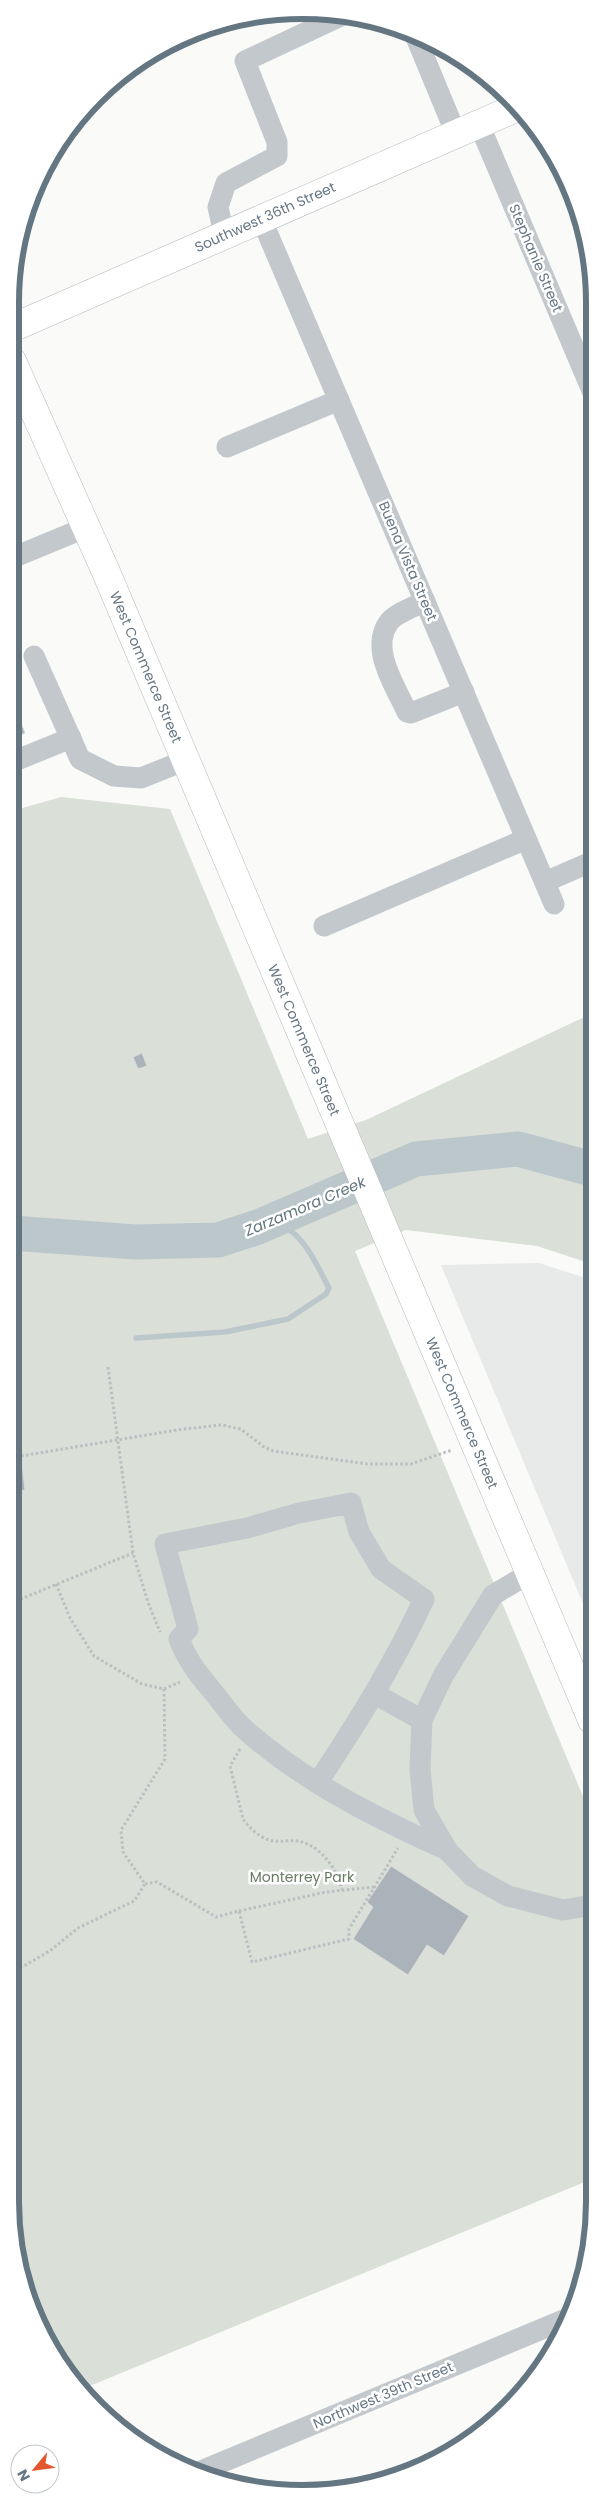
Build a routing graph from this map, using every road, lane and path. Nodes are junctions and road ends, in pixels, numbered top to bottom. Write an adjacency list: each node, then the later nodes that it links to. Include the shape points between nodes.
1 (332, 20): 6 (street, via 245,61 277,142 277,156 226,183 218,207)
2 (420, 44): 4 (street, Stephanie Street)
3 (511, 110): 4 (main road, Southwest 36th Street)
4 (468, 129): 5 (main road, Southwest 36th Street); 9 (street, Stephanie Street)
5 (262, 218): 6 (main road, Southwest 36th Street); 10 (street, Buena Vista Street)
6 (224, 234): 7 (main road, Southwest 36th Street)
7 (19, 325)
8 (19, 376): 12 (main road, West Commerce Street)
9 (586, 379)
10 (339, 400): 11 (street); 14 (street, Buena Vista Street)
11 (227, 446)
12 (87, 527): 13 (street); 19 (main road, West Commerce Street)
13 (19, 555)
14 (425, 601): 16 (street, Buena Vista Street); 16 (street, via 389,621 383,633 382,655 407,712)
15 (34, 656): 17 (street)
16 (464, 692): 20 (street, Buena Vista Street)
17 (71, 738): 18 (street); 19 (street, via 80,759 114,776 141,778)
18 (19, 759)
19 (186, 760): 30 (main road, West Commerce Street)
20 (526, 838): 22 (street, Buena Vista Street); 24 (street)
21 (586, 864): 22 (street)
22 (545, 882): 23 (street, Buena Vista Street)
23 (554, 904)
24 (324, 926)
25 (108, 1367): 26 (path)
26 (118, 1441): 27 (path, via 222,1425 241,1429 273,1451 368,1464 411,1464); 28 (path); 29 (path)
27 (452, 1450)
28 (21, 1456)
29 (133, 1553): 31 (path); 33 (path)
30 (530, 1573): 37 (main road, West Commerce Street); 38 (street, via 493,1595 443,1676)
31 (56, 1584): 32 (path); 35 (path, via 70,1618 94,1656 142,1684)
32 (19, 1600)
33 (163, 1639)
34 (185, 1680): 35 (path)
35 (164, 1689): 44 (path, via 165,1759 121,1830 123,1852)
36 (375, 1694): 38 (street); 40 (street); 40 (street, via 424,1599 381,1569 359,1532 351,1503 165,1544 188,1629 179,1639 188,1662 240,1725)
37 (586, 1706)
38 (422, 1720): 43 (street, via 420,1768 424,1810)
39 (243, 1743): 46 (path, via 230,1766 247,1824 272,1841 309,1844 329,1862 340,1879)
40 (318, 1782): 42 (street, via 365,1812)
41 (390, 1842): 42 (path)
42 (405, 1844): 43 (street); 45 (path)
43 (447, 1850): 47 (street, via 472,1876 508,1896 563,1910)
44 (145, 1884): 48 (path, via 157,1882 216,1917); 49 (path, via 134,1901 78,1928 51,1950)
45 (374, 1887): 46 (path); 48 (path, via 349,1928 349,1939 252,1962)
46 (342, 1890): 48 (path)
47 (586, 1906)
48 (239, 1911)
49 (19, 1967)
50 (559, 2322): 51 (street, Northwest 39th Street)
51 (207, 2469)

